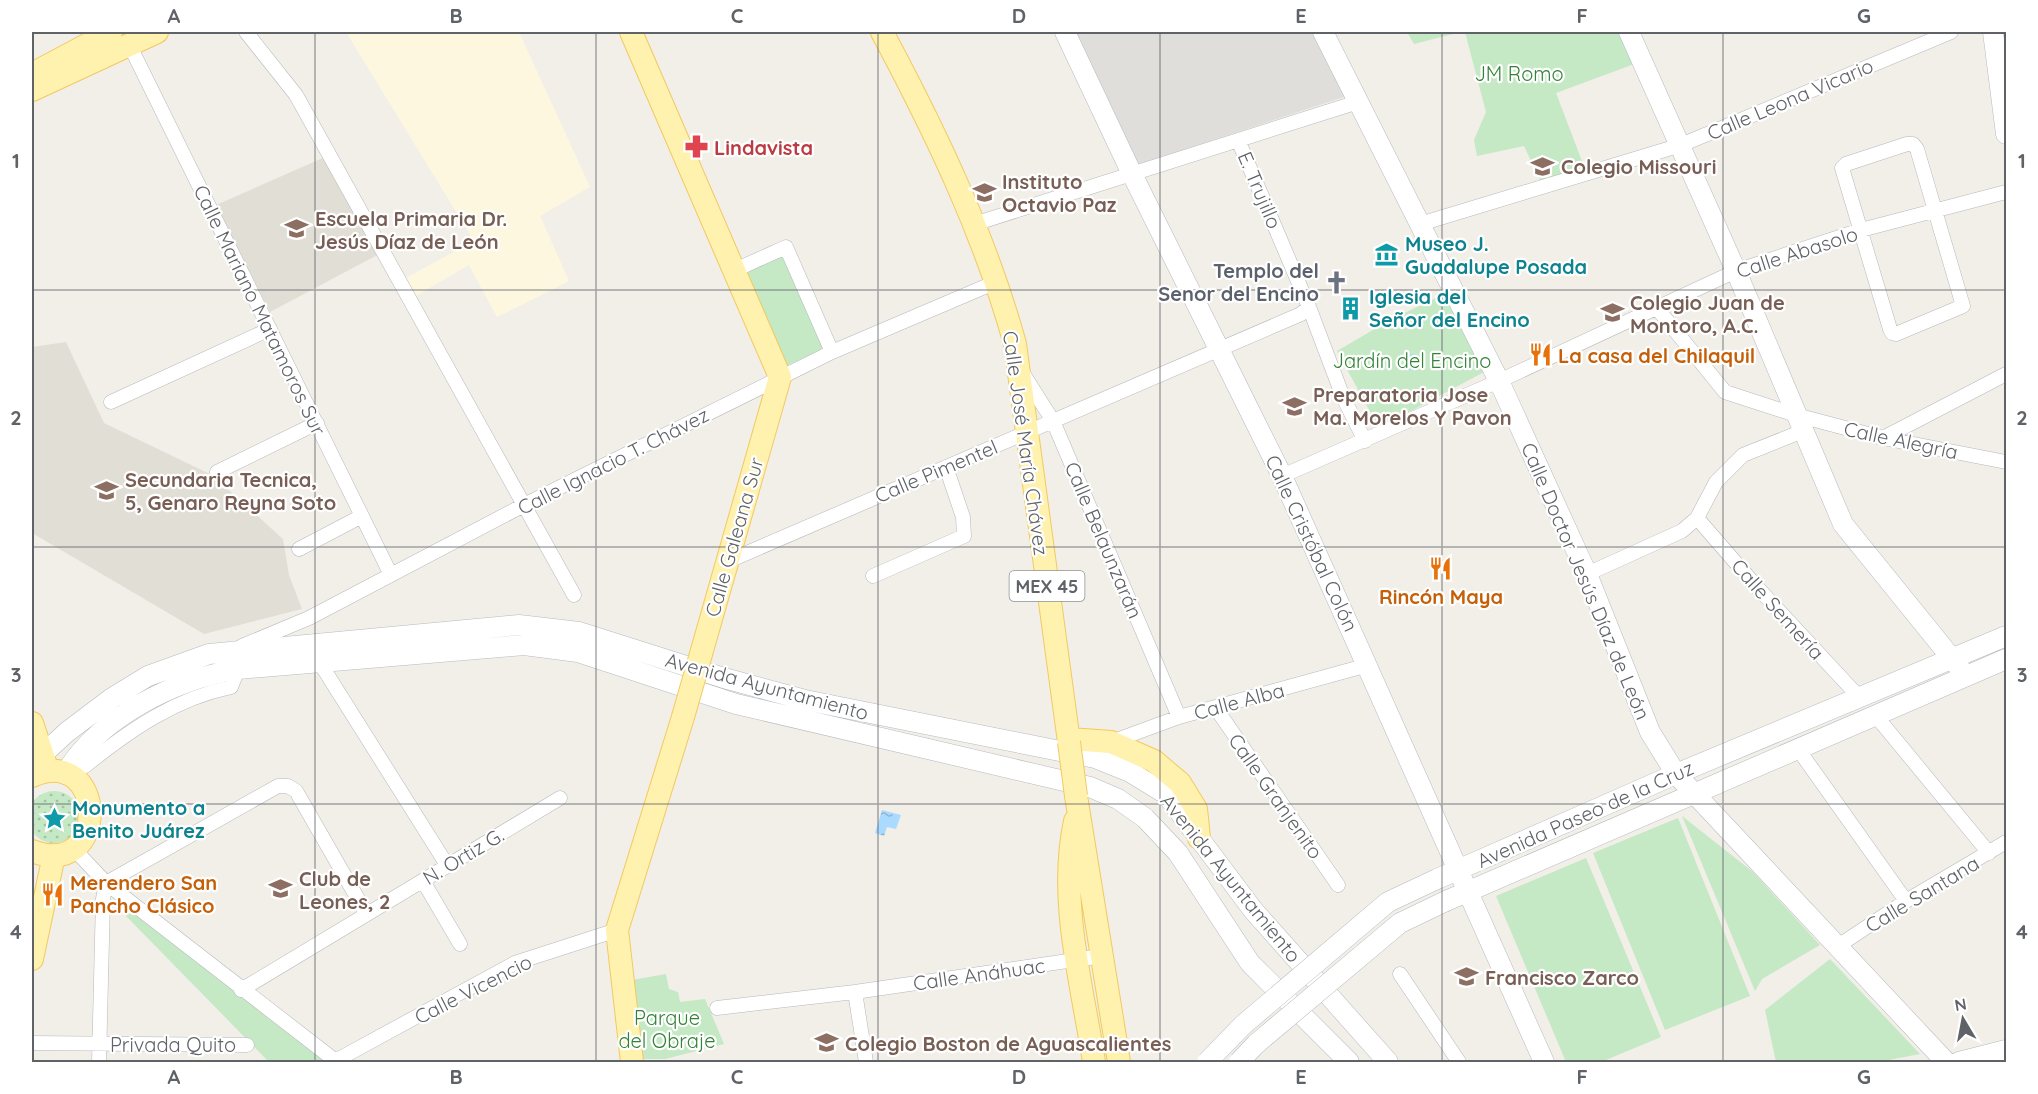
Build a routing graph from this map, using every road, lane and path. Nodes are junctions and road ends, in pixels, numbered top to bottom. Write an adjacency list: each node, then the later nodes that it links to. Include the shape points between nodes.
1 (157, 32): 10 (main road)
2 (246, 32): 48 (street, via 296,95)
3 (631, 32): 25 (main road)
4 (882, 32): 22 (main road, Calle José María Chávez / MEX 45)
5 (1065, 32): 19 (main road, Calle Cristóbal Colón)
6 (1323, 32): 14 (main road, Calle Doctor Jesús Díaz de León)
7 (1629, 32): 18 (main road)
8 (1951, 32): 18 (street, Calle Leona Vicario)
9 (1993, 32): 16 (main road)
10 (111, 43): 11 (main road, via 64,46); 12 (main road); 13 (main road); 15 (main road, via 83,77); 30 (street, Calle Mariano Matamoros Sur)
11 (32, 62)
12 (32, 74)
13 (32, 90)
14 (1358, 102): 17 (street); 23 (main road, Calle Doctor Jesús Díaz de León)
15 (32, 103)
16 (2007, 134)
17 (1238, 140): 19 (street); 29 (street, E. Trujillo)
18 (1681, 145): 23 (street, Calle Leona Vicario); 26 (main road)
19 (1132, 174): 22 (street); 31 (main road, Calle Cristóbal Colón)
20 (2007, 192): 21 (street, Calle Abasolo)
21 (1936, 209): 24 (street, Calle Abasolo); 24 (street, via 1917,148 1907,144 1842,168); 24 (street, via 1963,306 1896,334 1890,329)
22 (974, 224): 27 (main road, Calle José María Chávez / MEX 45)
23 (1420, 224): 36 (main road, Calle Doctor Jesús Díaz de León)
24 (1861, 230): 26 (street, Calle Abasolo)
25 (735, 270): 32 (street, via 786,247); 35 (main road)
26 (1736, 271): 28 (street, Calle Abasolo); 40 (main road)
27 (996, 282): 32 (street, Calle Ignacio T. Chávez); 33 (main road, Calle José María Chávez / MEX 45)
28 (1656, 306): 36 (street, Calle Abasolo); 40 (street, Calle Alegría, via 1725,392)
29 (1310, 307): 31 (street, Calle Pimentel); 43 (street, E. Trujillo, via 1343,397)
30 (270, 329): 37 (street); 39 (street, Calle Mariano Matamoros Sur)
31 (1221, 349): 38 (street, Calle Pimentel); 47 (main road, Calle Cristóbal Colón)
32 (832, 352): 35 (street, Calle Ignacio T. Chávez)
33 (1019, 368): 38 (street, Calle Belaunzarán); 41 (main road, Calle José María Chávez / MEX 45)
34 (2007, 374): 42 (street)
35 (780, 377): 48 (street, Calle Ignacio T. Chávez); 52 (main road, Calle Galeana Sur)
36 (1499, 381): 43 (street, Calle Abasolo); 53 (main road, Calle Doctor Jesús Díaz de León)
37 (111, 402)
38 (1053, 421): 41 (street, Calle Pimentel); 67 (street, Calle Belaunzarán)
39 (316, 423): 46 (street); 49 (street, Calle Mariano Matamoros Sur)
40 (1799, 423): 42 (street, Calle Alegría); 50 (street, via 1743,455 1716,483); 58 (main road, via 1843,524)
41 (1026, 433): 45 (street, Calle Pimentel); 69 (main road, Calle José María Chávez / MEX 45)
42 (1883, 438): 44 (street, Calle Alegría)
43 (1365, 441): 47 (street, Calle Abasolo)
44 (2007, 462)
45 (946, 467): 52 (street, Calle Pimentel); 55 (street, via 963,517 964,536)
46 (217, 472)
47 (1282, 476): 62 (main road, Calle Cristóbal Colón)
48 (524, 505): 54 (street, Calle Ignacio T. Chávez); 56 (street)
49 (362, 516): 51 (street); 54 (street, Calle Mariano Matamoros Sur)
50 (1697, 518): 53 (street, via 1682,531); 64 (street, Calle Semería)
51 (299, 549)
52 (726, 562): 90 (main road, Calle Galeana Sur, bridge)
53 (1587, 574): 73 (main road, Calle Doctor Jesús Díaz de León, via 1650,732)
54 (392, 575): 59 (street, Calle Ignacio T. Chávez)
55 (873, 576)
56 (574, 595)
57 (2007, 636): 58 (main road, Avenida Paseo de la Cruz)
58 (1953, 658): 63 (main road); 64 (main road, Avenida Paseo de la Cruz)
59 (236, 659): 61 (main road, Avenida Ayuntamiento); 72 (main road, Avenida Ayuntamiento, via 159,695); 72 (main road, Avenida Ayuntamiento, via 182,662 148,676 91,713); 77 (main road, Avenida Ayuntamiento, via 519,625 579,632 805,700 1095,758 1130,772 1166,794)
60 (2007, 659): 63 (main road, Avenida Paseo de la Cruz)
61 (320, 663): 81 (street); 112 (main road, Avenida Ayuntamiento, via 524,645 578,652 736,704 1090,787 1118,799 1145,818 1178,853 1250,963)
62 (1368, 665): 65 (street, Calle Alba); 82 (main road, Calle Cristóbal Colón)
63 (1966, 675): 66 (main road, Avenida Paseo de la Cruz)
64 (1860, 698): 73 (main road, Avenida Paseo de la Cruz)
65 (1215, 707): 67 (street, Calle Alba); 85 (street, Calle Granjenito)
66 (1876, 716): 71 (main road, Avenida Paseo de la Cruz); 80 (street)
67 (1179, 717): 70 (street, Calle Alba)
68 (32, 723): 72 (main road)
69 (1069, 741): 70 (main road); 76 (main road, Calle José María Chávez / MEX 45, bridge)
70 (1111, 742): 77 (main road, via 1154,761 1180,783 1196,809)
71 (1798, 749): 74 (main road, Avenida Paseo de la Cruz); 88 (street)
72 (51, 768): 79 (main road, via 81,786 90,803 90,823 81,841)
73 (1676, 774): 74 (main road, Calle Doctor Jesús Díaz de León); 82 (main road, Avenida Paseo de la Cruz)
74 (1694, 793): 87 (main road, Avenida Paseo de la Cruz); 92 (main road, Calle Doctor Jesús Díaz de León)
75 (560, 798): 81 (street, N. Ortiz G.)
76 (1077, 802): 93 (main road, Calle José María Chávez / MEX 45); 95 (main road, Calle José María Chávez / MEX 45, via 1069,896)
77 (1199, 838): 113 (main road, Avenida Ayuntamiento, via 1252,910)
78 (2007, 842): 80 (street, Calle Santana)
79 (50, 852): 84 (street); 86 (main road); 94 (main road)
80 (1989, 853): 88 (street, Calle Santana)
81 (447, 865): 83 (street, N. Ortiz G.)
82 (1460, 869): 87 (main road, Calle Cristóbal Colón); 110 (main road, Avenida Paseo de la Cruz, bridge, via 1388,902 1243,1025)
83 (423, 881): 89 (street, N. Ortiz G.); 91 (street)
84 (106, 883): 89 (street, via 278,786 288,786 296,791); 97 (street); 101 (street)
85 (1338, 885)
86 (32, 890)
87 (1469, 890): 111 (main road, Avenida Paseo de la Cruz, bridge, via 1400,923); 115 (main road, Calle Cristóbal Colón)
88 (1906, 901): 92 (street, Calle Santana)
89 (366, 913): 97 (street, N. Ortiz G.)
90 (617, 930): 104 (street, Calle Vicencio, via 515,963); 106 (main road, Calle Galeana Sur)
91 (460, 944)
92 (1838, 946): 116 (main road, Calle Doctor Jesús Díaz de León)
93 (1102, 956): 95 (street, Calle Anáhuac); 109 (main road, Calle José María Chávez / MEX 45)
94 (32, 959)
95 (1078, 959): 98 (street, Calle Anáhuac); 108 (main road, Calle José María Chávez / MEX 45)
96 (1400, 974): 114 (street)
97 (241, 990): 104 (street)
98 (855, 992): 99 (street, Calle Anáhuac); 107 (street)
99 (717, 1008)
100 (32, 1043): 101 (street, Privada Quito)
101 (99, 1044): 102 (street, Privada Quito); 105 (street)
102 (247, 1045)
103 (2007, 1050): 117 (main road)
104 (336, 1061)
105 (99, 1062)
106 (632, 1062)
107 (866, 1062)
108 (1094, 1062)
109 (1119, 1062)
110 (1207, 1062)
111 (1239, 1062)
112 (1349, 1062)
113 (1388, 1062)
114 (1459, 1062)
115 (1544, 1062)
116 (1946, 1062)
117 (1959, 1062)

